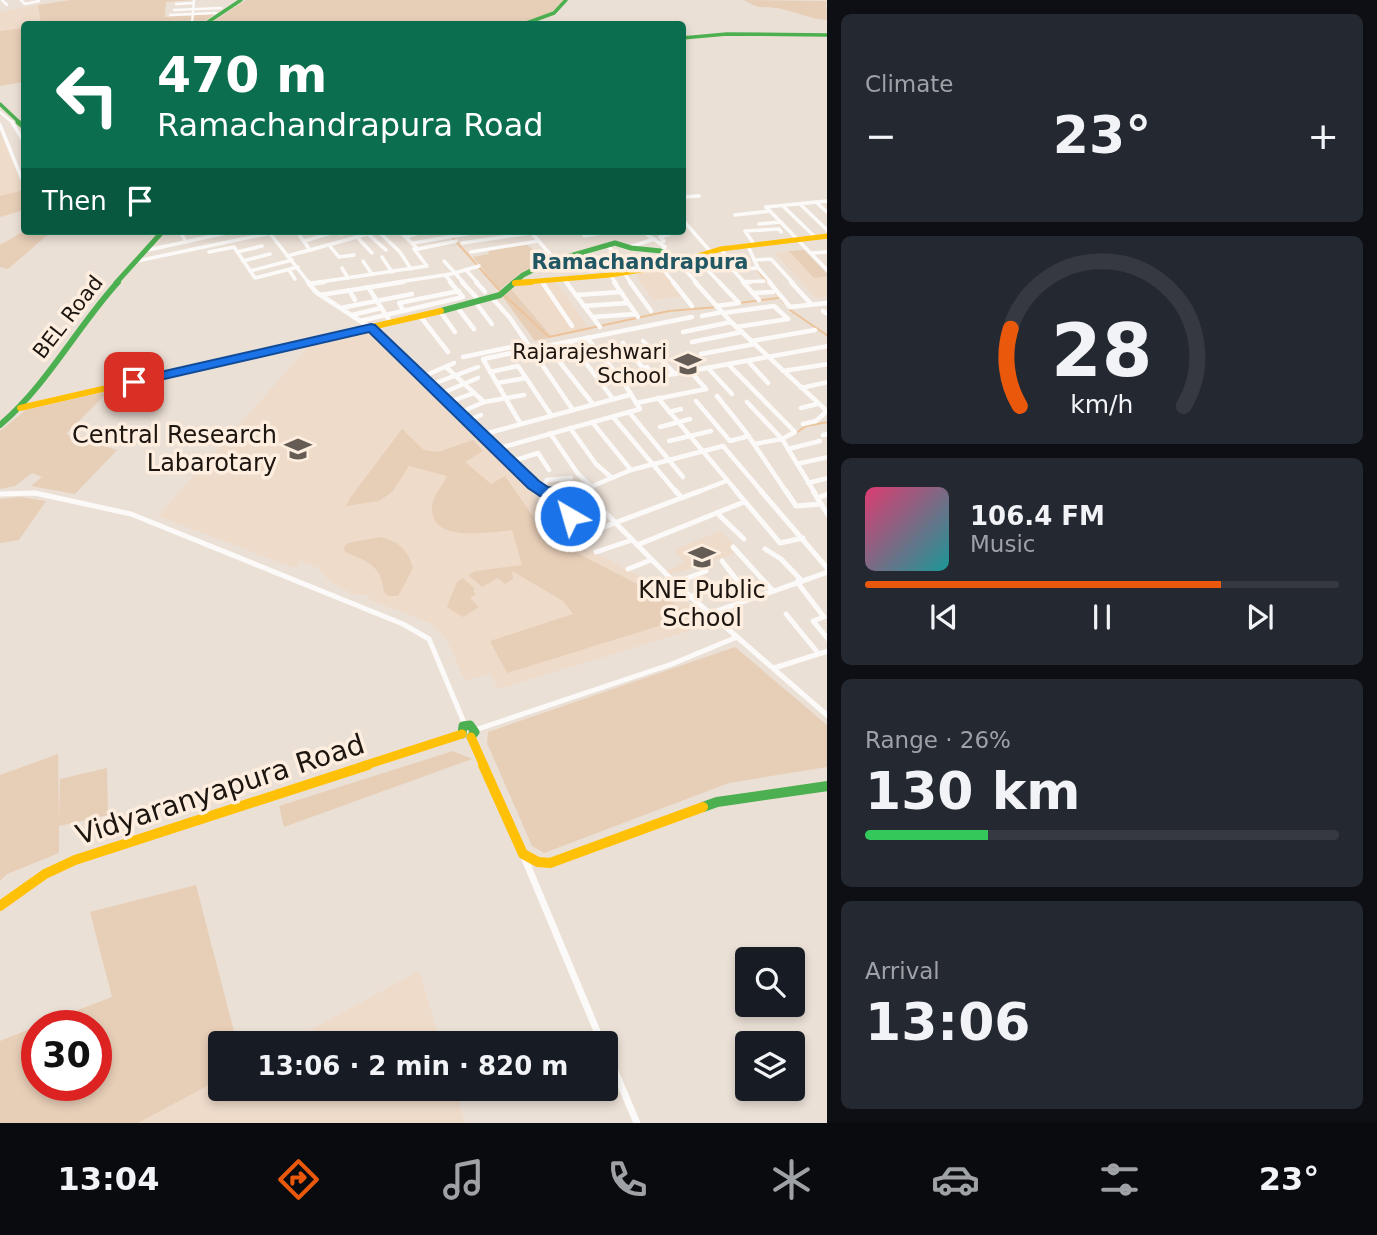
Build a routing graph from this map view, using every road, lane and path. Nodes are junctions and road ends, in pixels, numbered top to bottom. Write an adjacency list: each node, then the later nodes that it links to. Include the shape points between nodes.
1 (2, 0): 6 (street)
2 (21, 0): 3 (street, via 25,4)
3 (38, 0)
4 (241, 0): 15 (street)
5 (566, 0): 16 (street, via 553,13)
6 (7, 5)
7 (193, 5): 8 (street); 9 (street); 9 (street); 10 (street); 12 (street)
8 (216, 5)
9 (175, 7)
10 (221, 8)
11 (216, 13): 12 (street)
12 (192, 14): 13 (street); 14 (street)
13 (170, 15)
14 (192, 21)
15 (210, 21)
16 (532, 21)
17 (827, 36): 18 (street)
18 (686, 39)
19 (0, 103): 22 (street)
20 (0, 112): 21 (street)
21 (12, 121): 23 (street); 24 (street)
22 (21, 122)
23 (0, 124): 25 (street)
24 (21, 137)
25 (21, 176)
26 (699, 195): 27 (street)
27 (686, 197)
28 (827, 201): 29 (street)
29 (816, 202): 30 (street); 33 (street)
30 (800, 204): 31 (street); 42 (street)
31 (783, 206): 32 (street); 64 (street)
32 (768, 210): 34 (street); 35 (street)
33 (827, 211)
34 (736, 215)
35 (781, 222): 37 (street); 66 (street)
36 (686, 224): 38 (street)
37 (759, 224)
38 (690, 228): 39 (street); 89 (street)
39 (686, 229)
40 (766, 230): 41 (street); 68 (street); 79 (street, via 745,231)
41 (782, 232)
42 (827, 232)
43 (827, 233): 64 (street)
44 (160, 235): 86 (street, BEL Road)
45 (182, 235): 72 (street)
46 (217, 235): 72 (street)
47 (257, 235): 73 (street)
48 (271, 235): 99 (street)
49 (320, 235): 87 (street, via 302,238)
50 (342, 235): 69 (street)
51 (366, 235): 65 (street)
52 (369, 235): 88 (street)
53 (382, 235): 92 (street)
54 (411, 235): 63 (street)
55 (460, 235): 74 (street)
56 (512, 235): 75 (street)
57 (533, 235): 71 (street)
58 (589, 235): 62 (street)
59 (611, 235): 76 (street)
60 (648, 235): 67 (street)
61 (667, 235): 83 (street, via 660,237)
62 (584, 236)
63 (405, 237): 74 (street)
64 (815, 237): 66 (street)
65 (358, 238): 69 (street); 95 (street)
66 (797, 238): 68 (street); 96 (street)
67 (654, 239): 82 (street); 83 (street)
68 (775, 240): 79 (street)
69 (347, 241): 77 (street)
70 (456, 241): 85 (street)
71 (538, 241): 93 (street); 103 (street)
72 (186, 242): 86 (street)
73 (230, 242): 81 (street); 105 (street)
74 (413, 243): 85 (street)
75 (461, 243)
76 (611, 244): 82 (street); 103 (street); 123 (street)
77 (329, 245): 87 (street); 98 (street, via 339,257)
78 (674, 245): 83 (street)
79 (751, 245): 84 (street); 104 (street)
80 (262, 246): 91 (street)
81 (234, 247): 90 (street); 91 (street)
82 (629, 247): 83 (street)
83 (662, 247): 109 (street)
84 (721, 248): 89 (street); 120 (street)
85 (416, 249): 92 (street); 117 (street, via 427,265)
86 (148, 250): 105 (street, BEL Road)
87 (310, 250): 99 (street)
88 (386, 250)
89 (710, 251): 100 (street)
90 (209, 252)
91 (237, 252): 106 (street)
92 (400, 252): 117 (street)
93 (471, 252)
94 (827, 252): 96 (street)
95 (372, 253)
96 (812, 253): 112 (street)
97 (270, 254): 106 (street)
98 (354, 255)
99 (287, 256): 102 (street)
100 (694, 256): 109 (street); 162 (street, via 739,303)
101 (382, 257): 122 (street)
102 (292, 260): 113 (street); 121 (street)
103 (555, 260): 111 (street, via 562,268); 138 (street)
104 (754, 260): 116 (street); 159 (street, via 771,259)
105 (137, 261): 240 (street, BEL Road, via 96,306)
106 (243, 261): 121 (street)
107 (363, 261): 126 (street)
108 (444, 261): 124 (street)
109 (677, 261): 114 (street); 162 (street)
110 (479, 266): 119 (street)
111 (588, 266)
112 (825, 266)
113 (298, 267): 118 (street); 139 (street)
114 (661, 267): 123 (street); 161 (street)
115 (342, 268): 130 (street)
116 (758, 268): 120 (street); 159 (street, via 790,307)
117 (411, 269): 122 (street)
118 (289, 270): 125 (street); 131 (street)
119 (466, 270): 124 (street); 151 (street)
120 (733, 270): 137 (street)
121 (250, 271): 129 (street)
122 (392, 272): 126 (street)
123 (627, 272): 128 (street); 166 (street)
124 (455, 273): 127 (street); 156 (street)
125 (273, 274): 129 (street); 135 (street)
126 (372, 274): 130 (street)
127 (445, 275): 136 (street); 169 (street, via 463,297)
128 (610, 275): 132 (street); 146 (street)
129 (255, 278): 140 (street)
130 (348, 278): 139 (street)
131 (295, 279)
132 (564, 279): 133 (street); 152 (street)
133 (542, 281): 138 (street); 179 (street)
134 (764, 281): 137 (street)
135 (276, 282)
136 (398, 282): 141 (street); 144 (street)
137 (743, 282): 148 (street)
138 (515, 283): 151 (street)
139 (309, 284): 150 (street)
140 (258, 285)
141 (383, 285): 142 (street); 145 (street)
142 (368, 287): 143 (street); 155 (street)
143 (349, 290): 150 (street); 153 (street)
144 (403, 290)
145 (388, 292)
146 (621, 292): 152 (street); 157 (street)
147 (773, 292): 148 (street)
148 (753, 293): 154 (street)
149 (412, 294): 155 (street)
150 (320, 295): 164 (street)
151 (488, 295): 156 (street); 194 (street)
152 (576, 295): 160 (street)
153 (355, 300)
154 (759, 300)
155 (377, 301): 164 (street); 165 (street)
156 (476, 303): 163 (street); 178 (street)
157 (628, 303): 160 (street); 173 (street, via 637,315)
158 (827, 303): 159 (street)
159 (811, 304)
160 (584, 306): 173 (street)
161 (692, 306)
162 (716, 306): 168 (street)
163 (457, 307): 167 (street); 183 (street)
164 (341, 308): 170 (street)
165 (381, 308): 169 (street); 170 (street)
166 (651, 311)
167 (440, 312): 171 (street); 185 (street)
168 (722, 313): 172 (street); 176 (street); 181 (street, via 774,306 788,319)
169 (385, 314): 175 (street); 177 (street)
170 (352, 315): 175 (street)
171 (421, 316): 177 (street); 196 (street)
172 (702, 316)
173 (593, 317): 180 (street)
174 (692, 317): 188 (street)
175 (360, 321): 182 (street)
176 (731, 322): 181 (street); 186 (street)
177 (391, 323): 182 (street)
178 (492, 324)
179 (572, 326)
180 (600, 327)
181 (736, 327): 187 (street)
182 (371, 328): 213 (street); 240 (street)
183 (474, 329)
184 (816, 330): 193 (street)
185 (455, 332)
186 (683, 332)
187 (742, 332): 191 (street); 193 (street)
188 (587, 338): 190 (street); 220 (street)
189 (643, 341): 211 (street)
190 (570, 342): 232 (street); 238 (street, via 547,346)
191 (692, 342)
192 (622, 343): 214 (street)
193 (753, 343): 198 (street); 200 (street)
194 (526, 344): 199 (street); 243 (street)
195 (827, 346): 200 (street)
196 (448, 352)
197 (512, 353): 210 (street, via 483,359)
198 (701, 354)
199 (463, 357)
200 (768, 357): 201 (street); 209 (street)
201 (748, 361): 204 (street); 221 (street)
202 (454, 363): 206 (street)
203 (827, 363): 209 (street)
204 (728, 364): 207 (street); 266 (street, via 795,432)
205 (478, 366): 212 (street)
206 (446, 367): 212 (street); 213 (street)
207 (708, 368): 208 (street); 226 (street)
208 (690, 371): 211 (street); 231 (street, via 706,388)
209 (783, 371): 223 (street)
210 (490, 372): 216 (street, via 518,366); 219 (street)
211 (675, 374): 214 (street)
212 (455, 375): 218 (street); 222 (street)
213 (422, 377): 222 (street)
214 (655, 377): 220 (street)
215 (478, 378): 218 (street)
216 (526, 378): 219 (street); 249 (street)
217 (827, 382): 223 (street)
218 (465, 383): 224 (street); 225 (street)
219 (497, 383): 230 (street)
220 (624, 383): 228 (street)
221 (768, 383)
222 (430, 385): 225 (street)
223 (801, 388): 239 (street)
224 (474, 393): 234 (street); 235 (street)
225 (440, 394): 234 (street)
226 (732, 394)
227 (524, 395): 230 (street)
228 (629, 395): 232 (street); 237 (street)
229 (718, 396): 264 (street)
230 (506, 398): 235 (street); 256 (street)
231 (658, 398): 237 (street); 245 (street)
232 (613, 399): 238 (street)
233 (696, 401): 264 (street, via 730,441)
234 (449, 402): 247 (street)
235 (484, 402): 247 (street)
236 (747, 402): 266 (street)
237 (636, 403): 244 (street, via 640,409)
238 (593, 404): 243 (street)
239 (817, 404): 241 (street); 246 (street)
240 (20, 408): 252 (street, BEL Road)
241 (801, 408)
242 (681, 409): 245 (street)
243 (573, 410): 249 (street)
244 (629, 412): 250 (street); 273 (street)
245 (669, 412): 255 (street)
246 (827, 412): 257 (street)
247 (459, 413): 253 (street)
248 (481, 415): 253 (street)
249 (551, 415): 256 (street)
250 (613, 417): 254 (street); 276 (street)
251 (690, 419): 255 (street)
252 (3, 421)
253 (467, 421): 262 (street)
254 (592, 422): 259 (street); 278 (street)
255 (677, 422): 258 (street); 263 (street)
256 (520, 423): 262 (street)
257 (803, 424)
258 (660, 427)
259 (570, 428): 261 (street); 281 (street)
260 (711, 431): 263 (street)
261 (550, 433): 269 (street); 285 (street)
262 (481, 435): 269 (street)
263 (688, 436): 267 (street); 271 (street)
264 (749, 436): 268 (street)
265 (823, 437): 270 (street)
266 (782, 439): 268 (street); 270 (street)
267 (669, 441)
268 (754, 444): 294 (street, via 796,506)
269 (496, 449): 274 (street)
270 (788, 449): 275 (street)
271 (701, 452): 273 (street); 283 (street); 301 (street, via 723,446)
272 (827, 457): 275 (street)
273 (668, 460): 276 (street); 279 (street)
274 (509, 462): 277 (street, via 538,453); 286 (street)
275 (797, 464): 284 (street)
276 (652, 465): 278 (street); 291 (street)
277 (549, 470)
278 (631, 470): 281 (street)
279 (683, 477)
280 (571, 478): 286 (street, via 547,480)
281 (612, 478): 285 (street)
282 (827, 478): 284 (street)
283 (726, 481): 291 (street); 293 (street)
284 (808, 482): 292 (street)
285 (592, 487): 287 (street)
286 (542, 490): 288 (street)
287 (583, 490): 288 (street); 300 (street)
288 (559, 492): 298 (street)
289 (0, 494): 329 (street, via 34,493 131,514 403,624 429,639)
290 (827, 495): 292 (street)
291 (681, 497): 300 (street)
292 (817, 498): 294 (street)
293 (744, 502): 296 (street); 301 (street, via 779,544)
294 (821, 504): 297 (street)
295 (578, 513): 298 (street)
296 (717, 513): 303 (street); 305 (street)
297 (827, 513)
298 (568, 516): 299 (street)
299 (556, 520)
300 (615, 523): 302 (street); 304 (street)
301 (803, 538): 312 (street)
302 (572, 539)
303 (744, 539)
304 (632, 540): 305 (street); 308 (street)
305 (637, 545): 309 (street)
306 (733, 547): 318 (street)
307 (765, 549): 315 (street, via 781,559)
308 (596, 552)
309 (652, 560): 311 (street); 316 (street)
310 (722, 561): 320 (street)
311 (628, 569)
312 (827, 569)
313 (827, 570): 315 (street)
314 (706, 571): 316 (street)
315 (799, 582): 318 (street); 324 (street, via 824,617 813,621)
316 (675, 583): 319 (street)
317 (723, 584): 319 (street)
318 (773, 591): 320 (street)
319 (690, 597): 321 (street)
320 (751, 598): 321 (street)
321 (708, 614): 323 (street)
322 (786, 614): 326 (street)
323 (737, 637): 327 (street); 330 (street)
324 (827, 638)
325 (827, 651): 326 (street)
326 (818, 653): 327 (street)
327 (774, 668): 328 (street)
328 (827, 715)
329 (466, 725): 330 (street, via 462,728)
330 (469, 733): 332 (street); 333 (street, Vidyaranyapura Road, via 75,860 45,874)
331 (827, 786): 332 (street, via 717,802 550,863)
332 (523, 854): 334 (street)
333 (0, 906)
334 (597, 1031)
335 (618, 1078): 336 (street)
336 (637, 1123)

